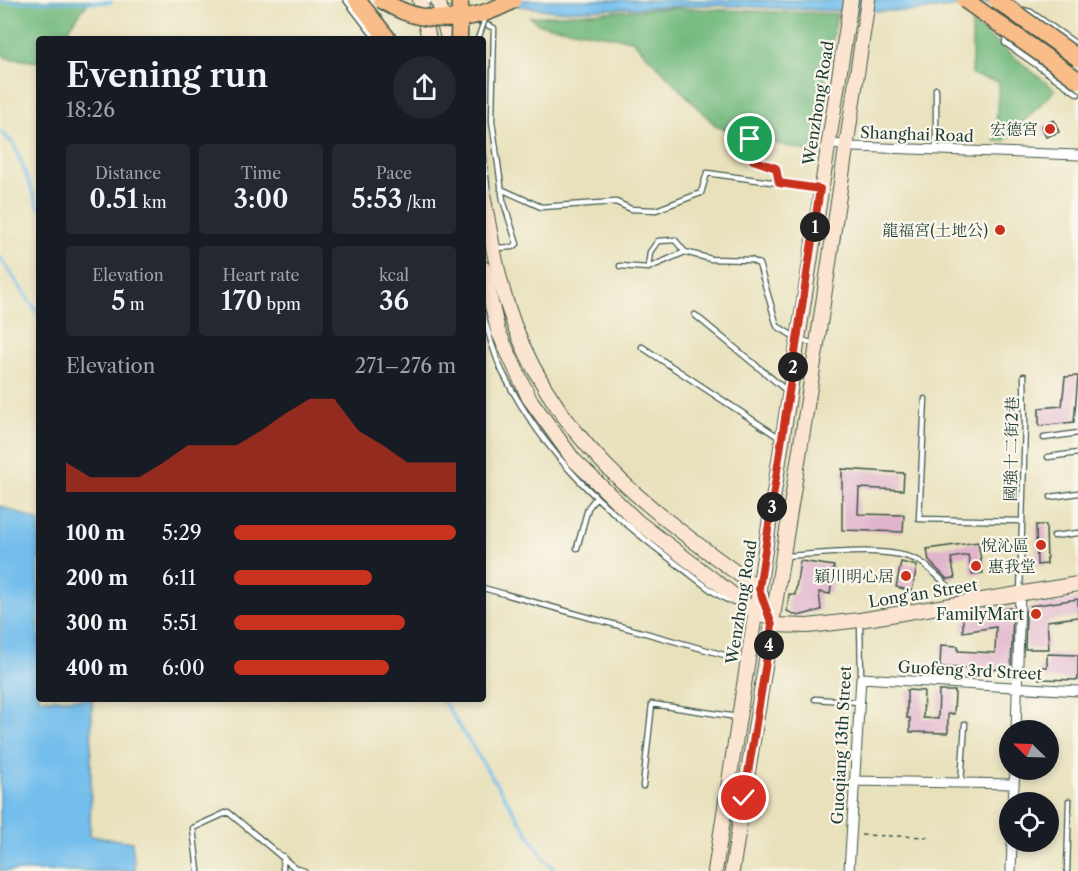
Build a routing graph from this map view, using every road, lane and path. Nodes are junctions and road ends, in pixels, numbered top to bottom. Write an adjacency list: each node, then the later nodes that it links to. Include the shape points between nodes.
1 (345, 0): 15 (lane)
2 (357, 0): 16 (highway)
3 (382, 0): 6 (highway, bridge, via 417,15 454,19 484,14)
4 (460, 0): 19 (highway, bridge)
5 (494, 0): 20 (lane, bridge)
6 (513, 0)
7 (851, 0): 27 (street, Wenzhong Road)
8 (868, 0): 28 (street, Wenzhong Road)
9 (964, 0): 23 (highway, bridge)
10 (997, 0): 22 (highway, bridge)
11 (422, 3): 17 (street); 33 (lane, via 494,28 492,121)
12 (440, 6): 18 (street)
13 (1017, 18): 21 (lane, via 1023,10 1031,12)
14 (1010, 27): 25 (lane, via 1004,36 1005,43)
15 (374, 36)
16 (386, 36)
17 (428, 36)
18 (447, 36)
19 (459, 36)
20 (479, 36)
21 (1078, 45)
22 (1078, 58)
23 (1078, 80)
24 (936, 89): 29 (lane)
25 (1078, 94)
26 (750, 139): 32 (lane, via 753,160 776,168)
27 (827, 143): 28 (street, Shanghai Road); 34 (street, Wenzhong Road)
28 (846, 146): 29 (street, Shanghai Road); 45 (street, Wenzhong Road)
29 (936, 150): 30 (street, Shanghai Road)
30 (1078, 155)
31 (486, 180): 36 (lane)
32 (779, 183): 33 (lane, via 706,173 701,193 656,210 631,209 616,202 541,207); 34 (lane)
33 (501, 189): 36 (lane, via 517,244)
34 (820, 189): 44 (street, Wenzhong Road)
35 (486, 210): 36 (street)
36 (493, 248): 39 (lane); 66 (street, via 516,331 542,381 580,438 658,516)
37 (685, 252): 40 (lane); 40 (lane, via 675,240 658,241 650,252); 44 (lane, via 759,264 777,326)
38 (620, 266): 40 (lane)
39 (486, 267)
40 (648, 268)
41 (486, 298): 68 (street, via 529,398 573,459 637,521)
42 (695, 315): 48 (lane)
43 (486, 323): 57 (lane, via 503,374 557,459)
44 (798, 339): 45 (lane); 48 (street, Wenzhong Road)
45 (817, 344): 62 (street, Wenzhong Road)
46 (642, 347): 52 (lane)
47 (1024, 376): 58 (lane, 國強十二街2巷)
48 (789, 392): 52 (street, Wenzhong Road)
49 (925, 399): 58 (lane, via 919,519)
50 (1078, 433): 51 (lane)
51 (1044, 438)
52 (782, 440): 66 (street, Wenzhong Road)
53 (1078, 453): 54 (lane)
54 (1048, 457)
55 (1078, 493): 56 (lane)
56 (1051, 497)
57 (596, 499): 61 (lane, via 588,508); 68 (lane, via 706,585 731,602)
58 (1022, 521): 67 (lane, 國強十二街2巷)
59 (1078, 533): 60 (lane)
60 (1054, 536)
61 (577, 548)
62 (783, 556): 64 (lane, via 903,554 920,561); 71 (street, Wenzhong Road)
63 (1078, 584): 67 (street, Long'an Street)
64 (947, 585)
65 (486, 589): 72 (lane)
66 (759, 589): 69 (street, Wenzhong Road); 71 (street)
67 (1020, 593): 70 (street, Long'an Street); 74 (street)
68 (741, 601): 69 (street)
69 (755, 612): 71 (street); 72 (street, Wenzhong Road)
70 (860, 620): 71 (street, Long'an Street, via 808,626); 73 (lane, Guoqiang 13th Street)
71 (772, 625): 96 (street, Wenzhong Road)
72 (748, 661): 78 (street, Wenzhong Road)
73 (861, 678): 74 (street, Guofeng 3rd Street); 77 (street, Guoqiang 13th Street)
74 (1018, 689): 75 (street, Guofeng 3rd Street); 79 (street)
75 (1078, 691)
76 (815, 699): 77 (lane)
77 (859, 702): 82 (street, Guoqiang 13th Street)
78 (739, 718): 85 (lane, via 652,704); 95 (street, Wenzhong Road)
79 (1016, 720)
80 (965, 724): 83 (lane)
81 (1014, 780): 84 (street)
82 (854, 781): 83 (street); 88 (street, Guoqiang 13th Street)
83 (961, 783): 84 (street)
84 (1014, 784): 86 (street)
85 (643, 786)
86 (1014, 792)
87 (1069, 801): 99 (lane)
88 (851, 834): 89 (path); 97 (street, Guoqiang 13th Street)
89 (928, 837)
90 (1012, 852): 98 (street)
91 (283, 856): 92 (lane, via 228,812 193,828); 93 (lane); 94 (lane)
92 (198, 871)
93 (283, 871)
94 (304, 871)
95 (715, 871)
96 (732, 871)
97 (849, 871)
98 (1011, 871)
99 (1067, 871)

